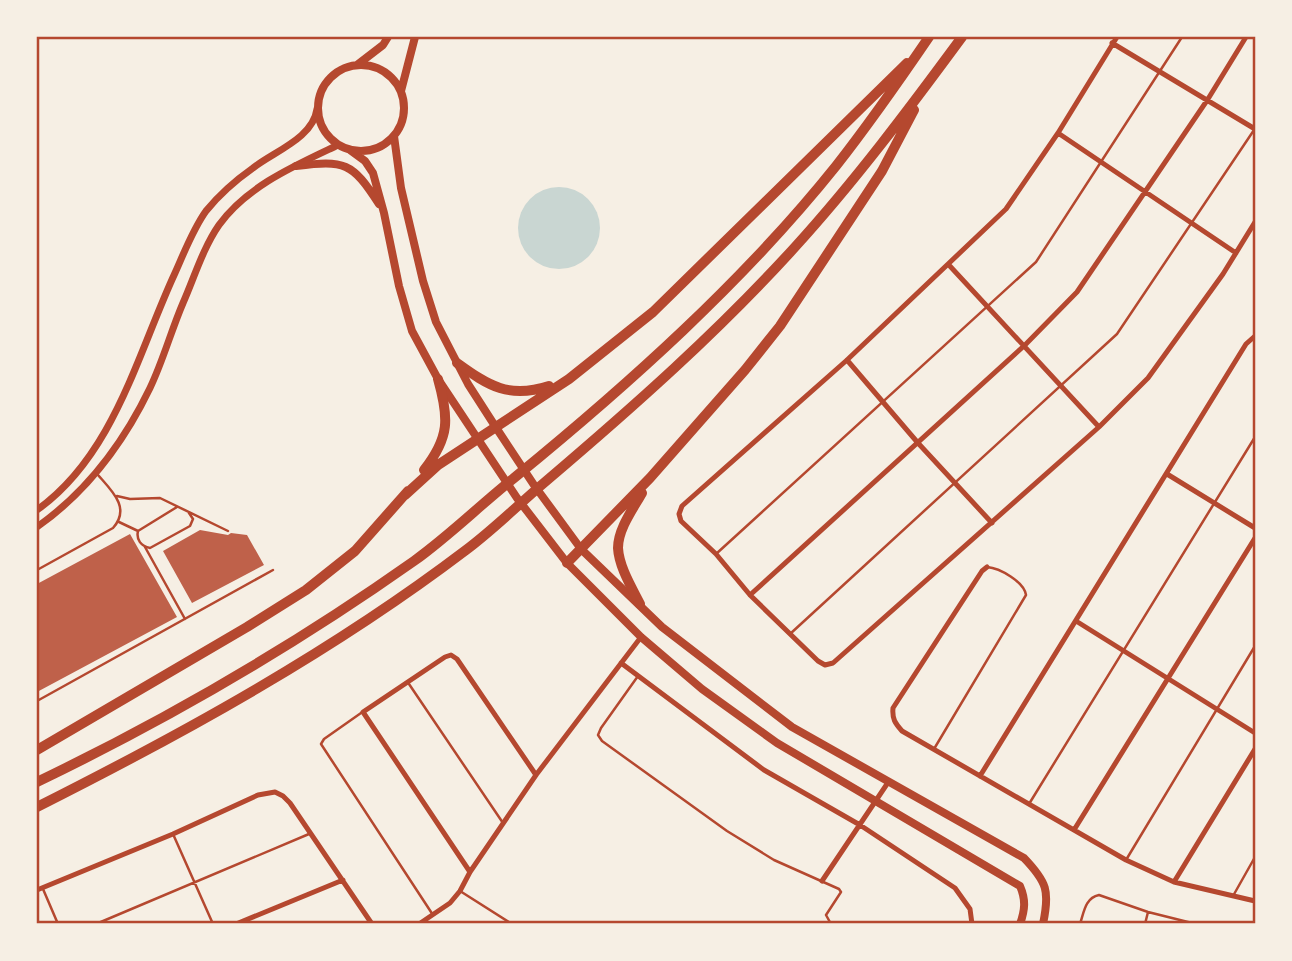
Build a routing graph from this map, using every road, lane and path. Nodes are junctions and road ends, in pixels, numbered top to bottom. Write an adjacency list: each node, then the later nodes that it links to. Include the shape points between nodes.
1 (388, 37): 10 (main road)
2 (415, 37): 13 (main road)
3 (929, 37): 9 (highway)
4 (962, 37): 12 (highway)
5 (1117, 37): 8 (street)
6 (1182, 37): 11 (lane)
7 (1246, 37): 14 (street)
8 (1112, 43): 11 (street); 17 (street)
9 (917, 54): 37 (highway, via 653,312); 90 (highway, via 834,167 770,242 562,439 416,559 342,610 209,693)
10 (357, 65): 13 (main road, via 383,71); 15 (main road, via 324,84)
11 (1161, 71): 14 (street); 21 (lane)
12 (926, 85): 47 (highway, via 882,171 780,326); 94 (highway, via 834,201 740,305 635,405 467,549 292,668)
13 (401, 91): 18 (main road, via 404,114)
14 (1208, 99): 16 (street); 23 (street)
15 (317, 109): 19 (main road, via 327,135); 24 (street, via 316,121 300,136 254,167)
16 (1255, 128): 28 (lane)
17 (1058, 133): 21 (street); 30 (street, via 1006,209)
18 (394, 135): 20 (main road, via 374,149); 35 (main road, via 423,281 436,322)
19 (338, 145): 20 (main road); 22 (street)
20 (350, 150): 25 (main road, via 373,173)
21 (1102, 161): 23 (street); 31 (lane, via 1036,262)
22 (296, 166): 25 (main road, via 325,162 353,169); 26 (street, via 238,204)
23 (1144, 192): 28 (street); 33 (street, via 1077,292)
24 (215, 202): 26 (street); 53 (street, via 188,246 105,434 77,471)
25 (384, 213): 36 (main road, via 412,331)
26 (228, 216): 45 (street, via 198,269 151,386 125,437)
27 (1255, 222): 29 (street)
28 (1191, 225): 29 (street); 38 (lane, via 1117,334)
29 (1236, 253): 41 (street, via 1148,378)
30 (948, 264): 31 (street); 34 (street)
31 (988, 306): 33 (street); 39 (lane)
32 (1255, 337): 46 (street, via 1246,344)
33 (1025, 345): 38 (street); 44 (street)
34 (847, 359): 39 (street); 64 (street, via 682,506 681,520)
35 (457, 363): 37 (highway, via 503,391 531,392); 40 (main road)
36 (438, 379): 43 (main road); 49 (highway, via 447,426 437,454)
37 (569, 379): 40 (highway)
38 (1062, 385): 41 (street); 48 (lane)
39 (883, 401): 44 (street); 64 (lane)
40 (495, 426): 43 (highway); 63 (main road)
41 (1099, 427): 56 (street)
42 (1255, 437): 51 (lane)
43 (478, 438): 49 (highway); 65 (main road)
44 (918, 443): 48 (street); 69 (street)
45 (97, 474): 50 (lane); 57 (street, via 63,509)
46 (1167, 474): 51 (street); 72 (street)
47 (650, 478): 63 (highway); 70 (highway, via 622,528 618,548)
48 (955, 483): 56 (street); 73 (lane)
49 (405, 495): 87 (highway, via 355,551 306,590)
50 (117, 496): 52 (lane, via 160,498); 55 (lane)
51 (1214, 503): 58 (street); 76 (lane)
52 (178, 507): 54 (lane); 59 (lane)
53 (37, 510)
54 (188, 511): 60 (lane); 62 (lane, via 193,519 190,526)
55 (118, 522): 59 (lane); 67 (lane)
56 (992, 523): 73 (street, via 833,663 818,662)
57 (37, 527)
58 (1255, 528)
59 (138, 531): 62 (lane)
60 (228, 531)
61 (1255, 538): 79 (street)
62 (145, 547): 71 (lane)
63 (582, 549): 65 (highway); 70 (main road)
64 (716, 554): 69 (street)
65 (567, 563): 74 (main road)
66 (987, 567): 85 (lane, via 1023,586 1026,594); 85 (street, via 893,708 892,718 902,731)
67 (37, 570)
68 (272, 570): 71 (lane)
69 (750, 595): 73 (street)
70 (639, 604): 91 (main road, via 662,627 792,727)
71 (185, 620): 81 (lane)
72 (1076, 621): 76 (street); 89 (street)
73 (790, 634)
74 (640, 637): 77 (street); 92 (main road, via 777,743)
75 (1255, 646): 82 (lane)
76 (1123, 650): 79 (street); 93 (lane)
77 (621, 663): 78 (street); 88 (street)
78 (638, 676): 96 (street, via 764,770); 104 (lane, via 601,728 598,735 602,741 727,831 774,860)
79 (1168, 679): 82 (street); 97 (street)
80 (408, 681): 83 (street); 88 (street, via 445,657 457,659); 95 (lane)
81 (37, 701)
82 (1217, 709): 84 (street); 101 (lane)
83 (363, 712): 102 (street); 112 (lane, via 321,744)
84 (1255, 733)
85 (934, 749): 89 (street)
86 (1255, 749): 105 (street)
87 (37, 750)
88 (536, 775): 95 (street)
89 (980, 776): 93 (street)
90 (37, 782)
91 (889, 782): 92 (street); 123 (main road, via 1024,858 1045,885 1048,898)
92 (877, 801): 96 (street); 122 (main road, via 1020,886 1025,910)
93 (1029, 804): 97 (street)
94 (37, 807)
95 (503, 824): 102 (street)
96 (860, 825): 104 (street); 121 (street, via 955,888 970,909)
97 (1074, 830): 101 (street)
98 (173, 834): 99 (street, via 258,795 275,792 290,803); 106 (lane); 107 (street)
99 (311, 834): 103 (street); 106 (lane)
100 (1255, 857): 109 (lane)
101 (1126, 860): 105 (street)
102 (470, 872): 108 (street)
103 (342, 880): 116 (street); 117 (street)
104 (822, 881): 120 (lane, via 841,892 826,915)
105 (1174, 881): 109 (street)
106 (194, 882): 114 (lane); 115 (lane)
107 (40, 889): 113 (lane)
108 (460, 891): 112 (street); 119 (lane)
109 (1233, 896): 110 (street)
110 (1255, 901)
111 (1148, 912): 124 (lane, via 1099,895 1086,904); 125 (lane); 126 (lane)
112 (433, 915): 118 (street)
113 (58, 924)
114 (96, 924)
115 (212, 924)
116 (236, 924)
117 (372, 924)
118 (419, 924)
119 (512, 924)
120 (831, 924)
121 (972, 924)
122 (1020, 924)
123 (1043, 924)
124 (1080, 924)
125 (1145, 924)
126 (1196, 924)

